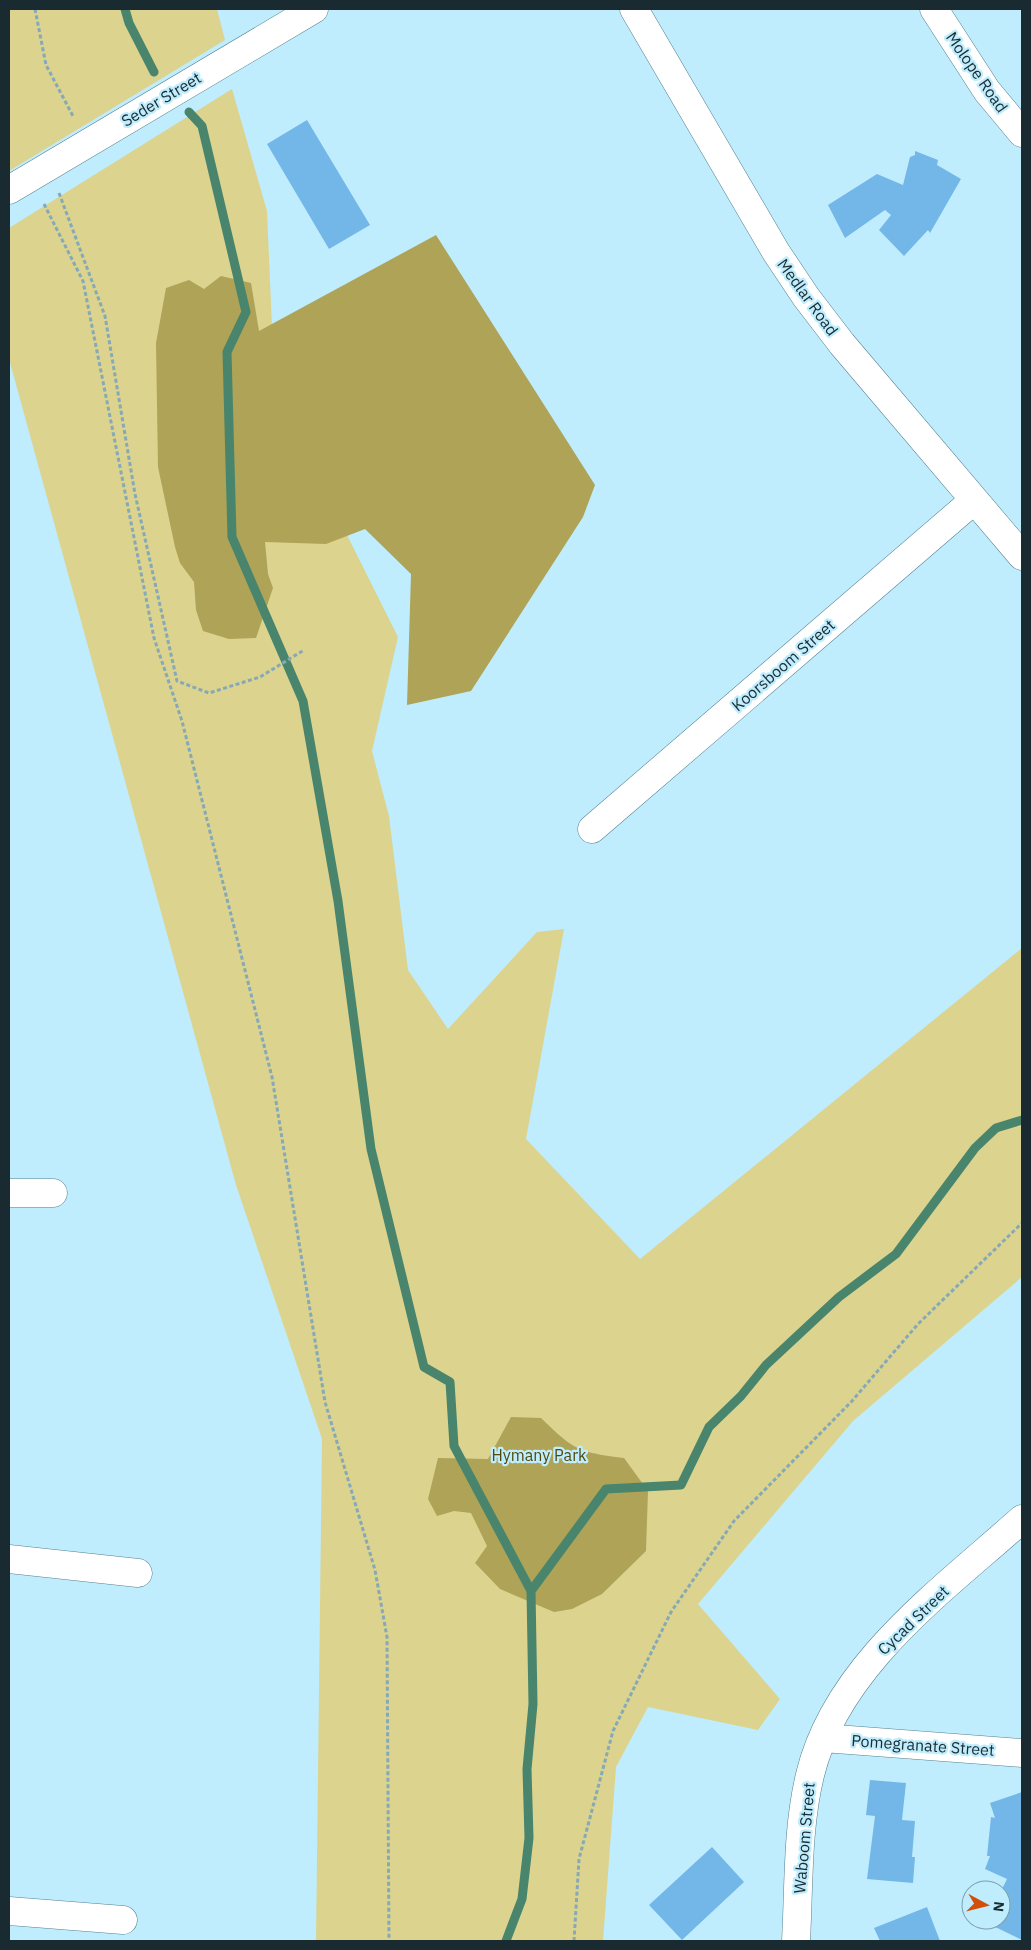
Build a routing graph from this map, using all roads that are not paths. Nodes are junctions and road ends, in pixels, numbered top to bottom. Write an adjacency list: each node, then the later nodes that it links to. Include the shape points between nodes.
1 (314, 9): 5 (street, Seder Street)
2 (634, 9): 6 (street, Medlar Road, via 776,252 806,297)
3 (934, 9): 4 (street, Molope Road, via 988,92)
4 (1022, 133)
5 (28, 179)
6 (973, 500): 7 (street, Medlar Road); 8 (street, Koorsboom Street)
7 (1022, 556)
8 (592, 829)
9 (9, 1193): 10 (street)
10 (53, 1194)
11 (1022, 1519): 14 (street, Cycad Street, via 919,1611 874,1658 846,1693)
12 (9, 1559): 13 (street)
13 (138, 1573)
14 (824, 1738): 15 (street, Pomegranate Street); 18 (street, Waboom Street, via 810,1773 804,1801)
15 (1022, 1753)
16 (9, 1911): 17 (street)
17 (124, 1920)
18 (796, 1941)

